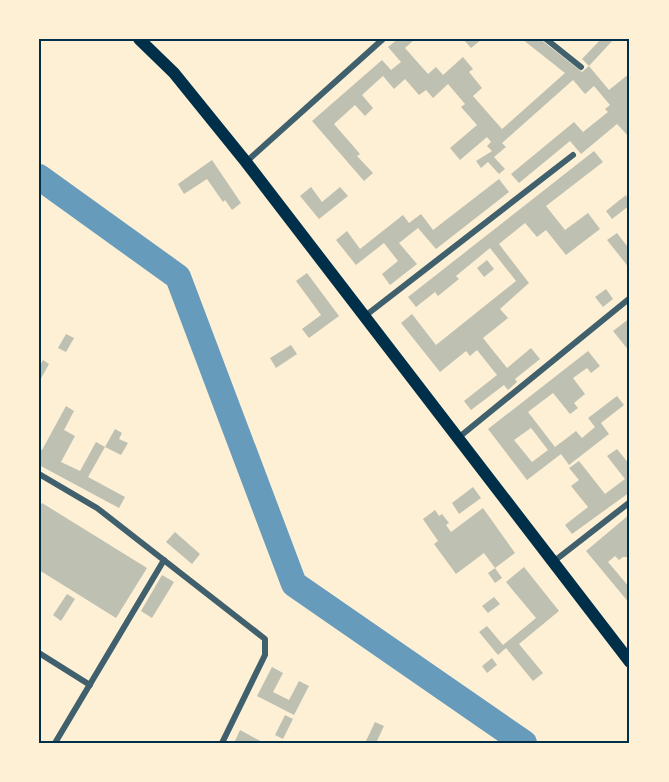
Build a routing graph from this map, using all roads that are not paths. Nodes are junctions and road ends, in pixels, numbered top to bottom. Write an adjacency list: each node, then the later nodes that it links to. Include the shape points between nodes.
1 (139, 39): 6 (main road, via 174,73)
2 (383, 39): 6 (street)
3 (546, 39): 4 (street)
4 (581, 67)
5 (573, 154): 8 (street)
6 (246, 162): 8 (main road)
7 (630, 298): 9 (street)
8 (365, 316): 9 (main road)
9 (458, 438): 13 (main road)
10 (39, 474): 12 (street, via 97,508)
11 (630, 502): 13 (street)
12 (164, 560): 16 (street); 18 (street, via 265,639 265,655)
13 (553, 562): 15 (main road)
14 (39, 653): 16 (street)
15 (630, 662)
16 (90, 685): 17 (street)
17 (55, 743)
18 (222, 743)

